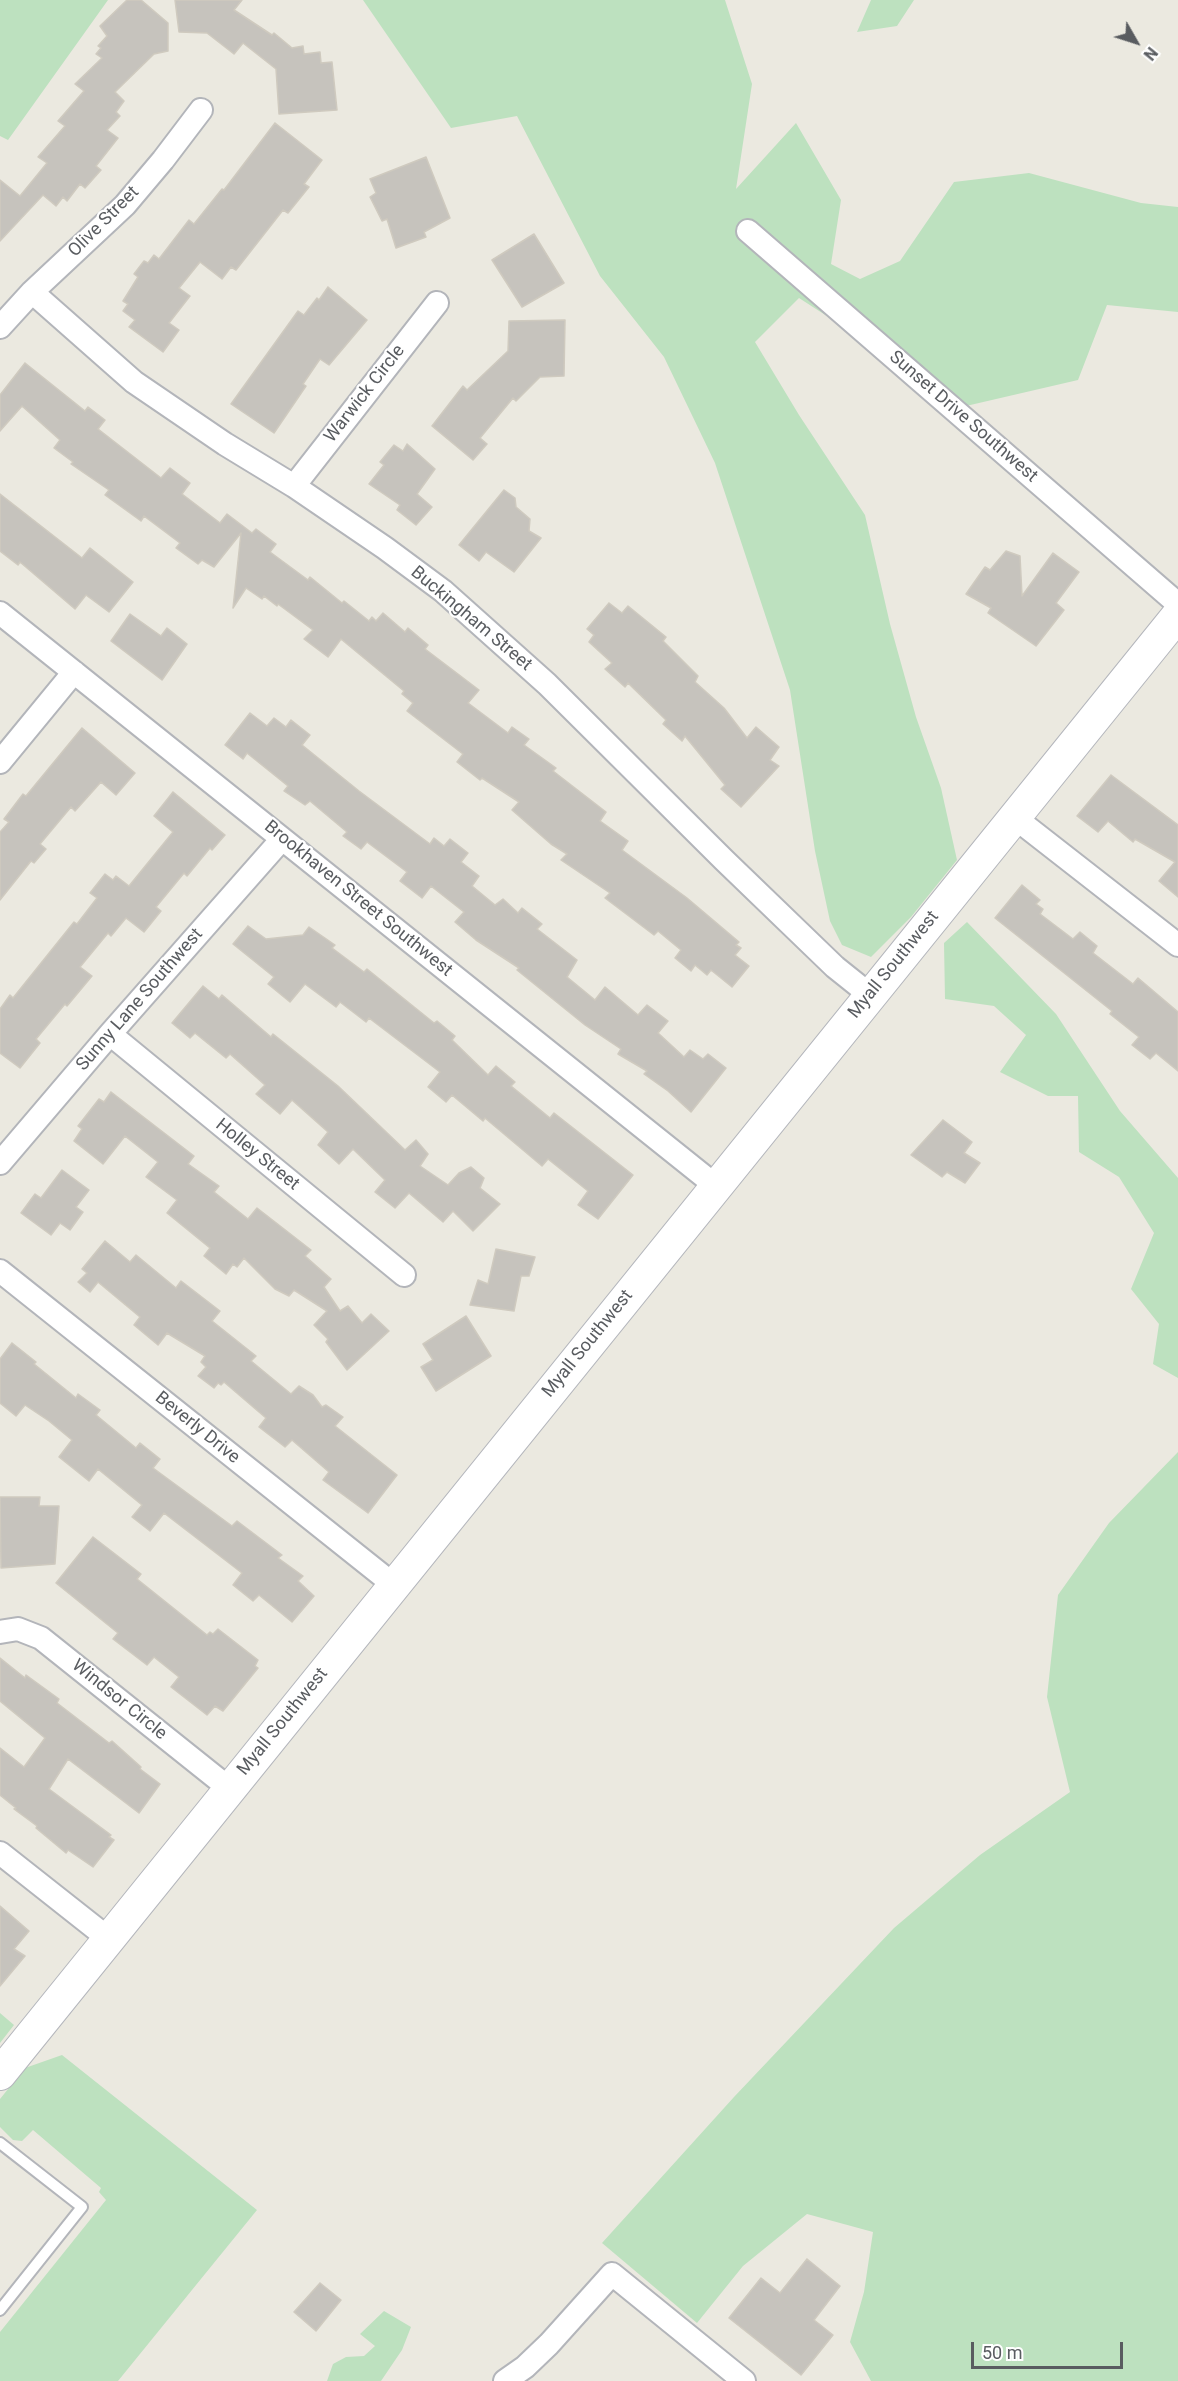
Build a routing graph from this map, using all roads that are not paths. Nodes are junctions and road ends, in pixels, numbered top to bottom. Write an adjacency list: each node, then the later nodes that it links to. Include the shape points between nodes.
1 (201, 110): 3 (street, Olive Street, via 125,205)
2 (748, 231): 7 (street, Sunset Drive Southwest)
3 (32, 292): 5 (street, Olive Street); 6 (street, Buckingham Street, via 134,382)
4 (437, 303): 6 (street, Warwick Circle)
5 (0, 327)
6 (294, 486): 15 (street, Buckingham Street, via 443,591 503,643 836,967)
7 (1178, 604)
8 (0, 613): 10 (street, Brookhaven Street Southwest)
9 (1178, 615): 12 (street, Myall Southwest)
10 (74, 672): 11 (street); 13 (street, Brookhaven Street Southwest)
11 (0, 762)
12 (1014, 817): 14 (street); 15 (street, Myall Southwest)
13 (282, 839): 16 (street, Sunny Lane Southwest); 18 (street, Brookhaven Street Southwest)
14 (1178, 945)
15 (870, 995): 18 (street, Myall Southwest)
16 (110, 1034): 17 (street, Sunny Lane Southwest); 20 (street, Holley Street)
17 (0, 1163)
18 (716, 1186): 21 (street, Myall Southwest)
19 (0, 1271): 21 (street, Beverly Drive)
20 (404, 1275)
21 (394, 1585): 23 (street, Myall Southwest)
22 (0, 1632): 23 (street, Windsor Circle, via 18,1629 42,1638)
23 (230, 1789): 25 (street, Myall Southwest)
24 (0, 1853): 25 (street)
25 (109, 1940): 26 (street, Myall Southwest)
26 (0, 2073)
27 (0, 2143): 28 (lane, via 82,2207)
28 (0, 2310)
29 (505, 2381): 30 (street, via 549,2344 612,2274)
30 (744, 2381)

